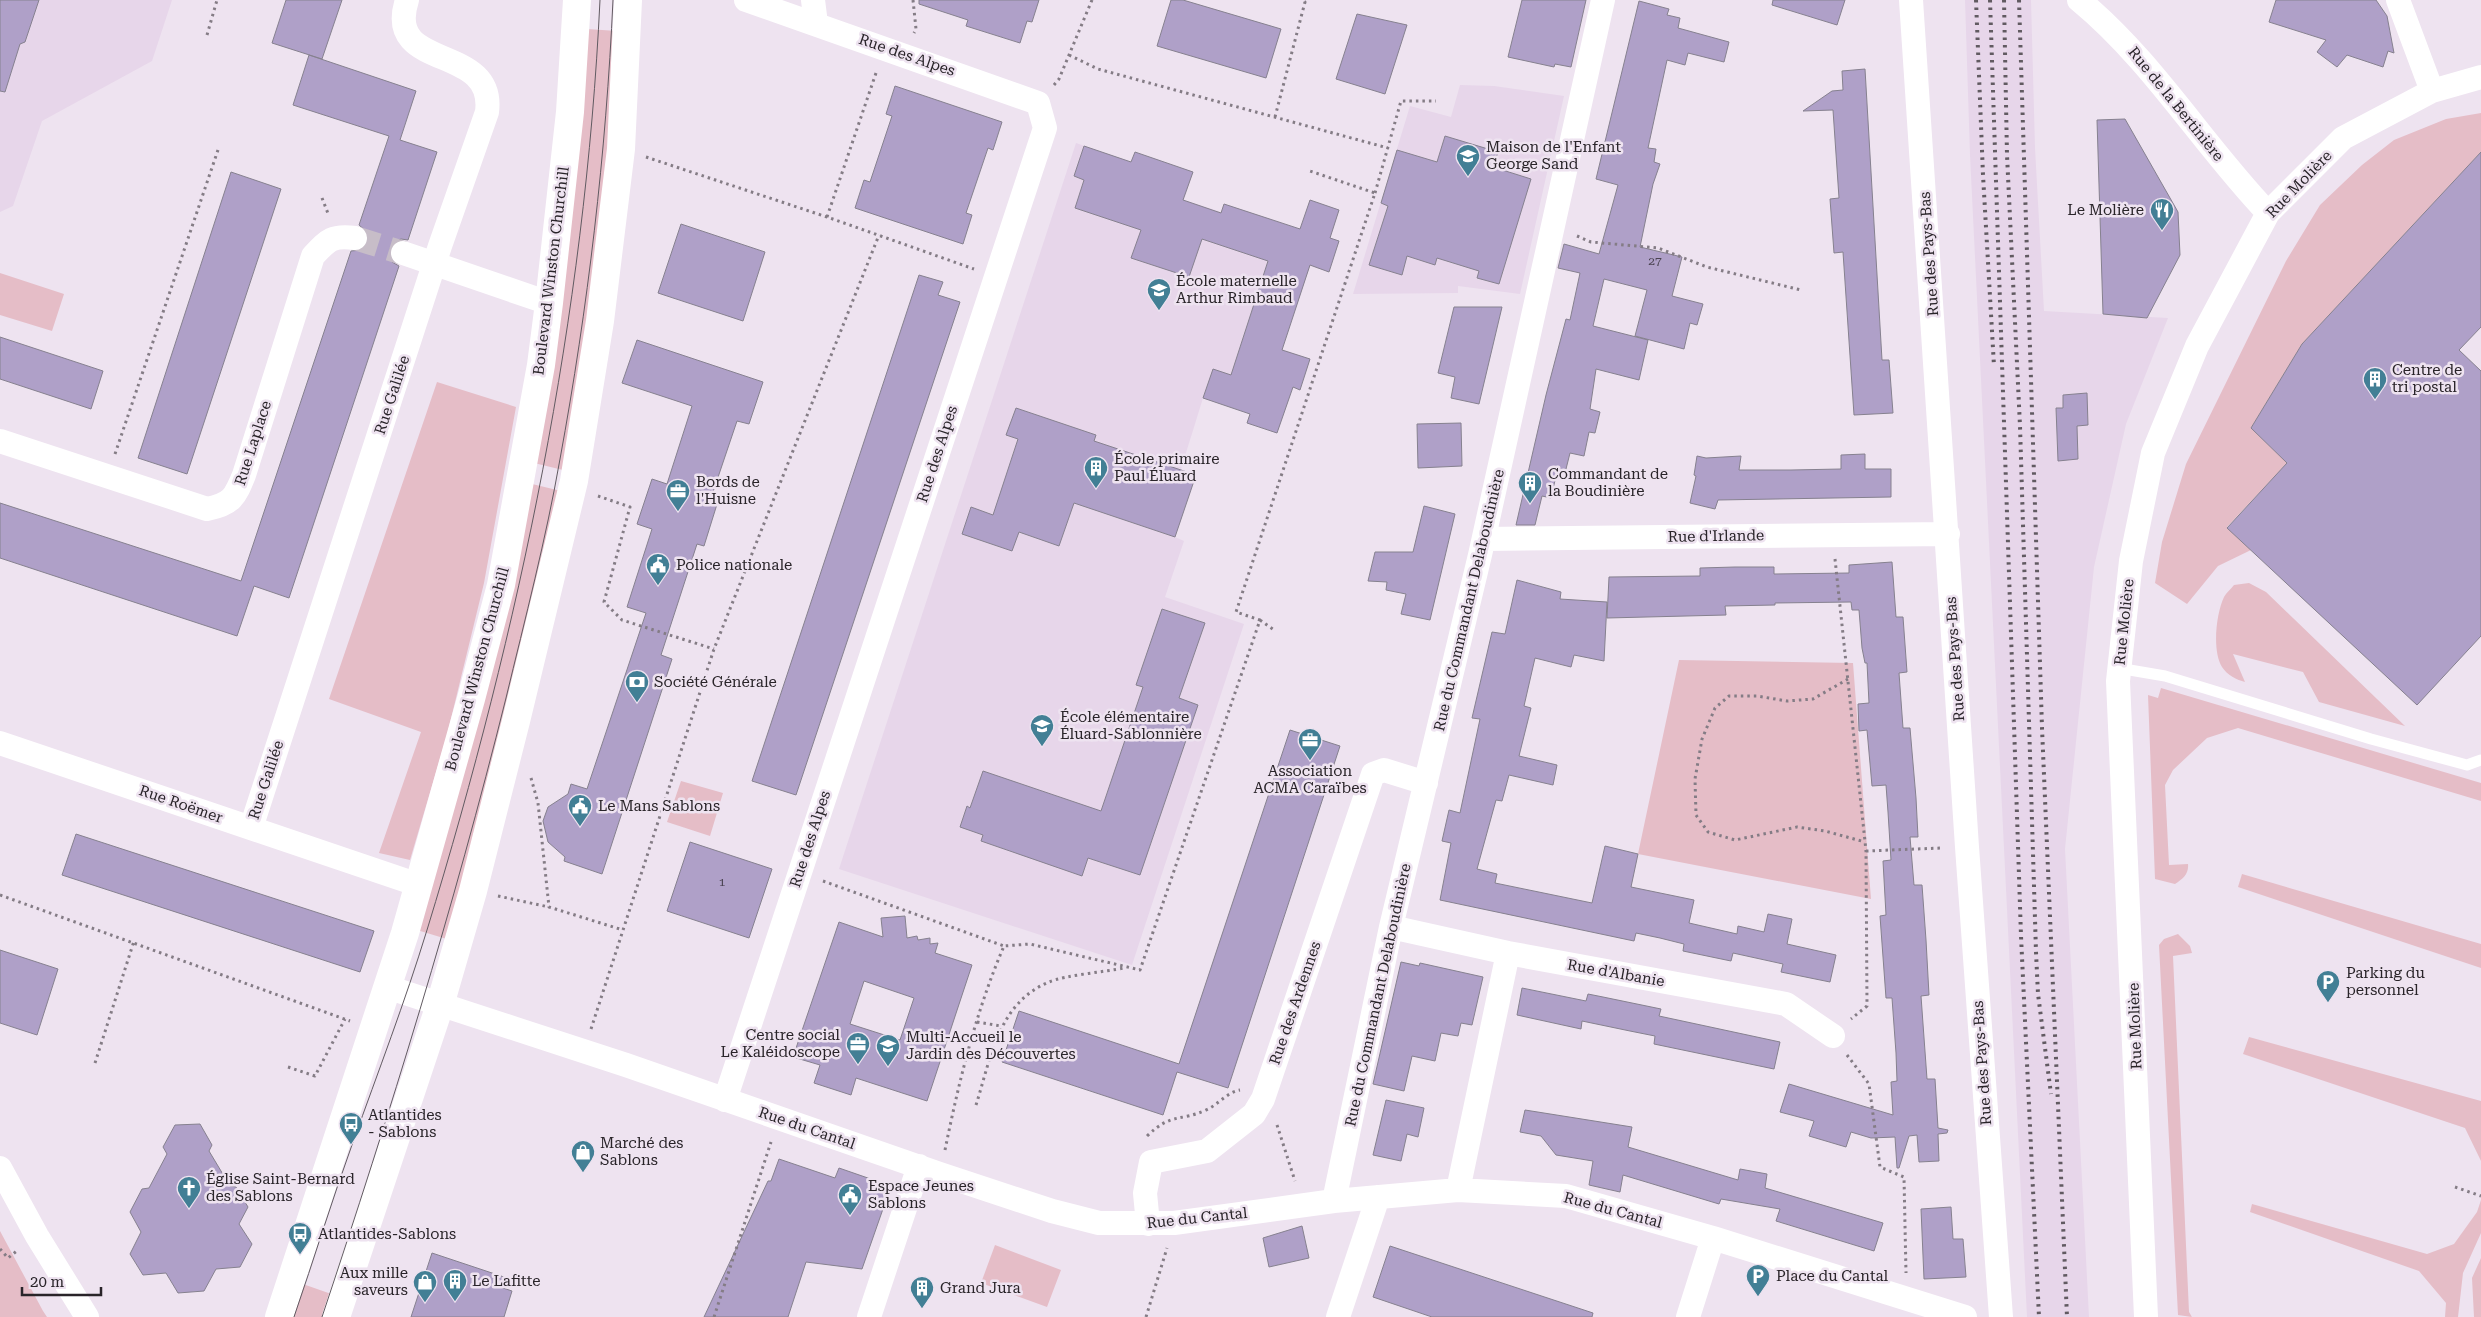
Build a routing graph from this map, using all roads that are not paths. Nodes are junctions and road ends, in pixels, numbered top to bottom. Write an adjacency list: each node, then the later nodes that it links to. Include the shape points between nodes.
1 (407, 0): 16 (street, Rue Galilée, via 403,22 411,38 422,49 473,72 485,91 488,104)
2 (577, 0): 17 (street, Boulevard Winston Churchill, via 570,112)
3 (628, 0): 30 (street, via 621,149 600,321 574,481 473,891)
4 (746, 0): 10 (street, Rue des Alpes)
5 (813, 0): 10 (street)
6 (1603, 0): 20 (street, Rue du Commandant Delaboudinière)
7 (1912, 0): 19 (street, Rue des Pays-Bas)
8 (2078, 0): 13 (street, Rue de la Bertinière, via 2130,46 2240,184)
9 (2398, 0): 12 (street)
10 (816, 24): 32 (street, Rue des Alpes, via 1038,103 1045,128)
11 (2481, 77): 12 (street, Rue Molière)
12 (2432, 91): 13 (street, Rue Molière, via 2343,138)
13 (2268, 213): 21 (street, Rue Molière, via 2197,346 2153,453 2131,561)
14 (355, 238): 18 (street, Rue Laplace, via 338,236 325,243 313,256 244,475 236,494 225,506 207,509)
15 (403, 253): 16 (street)
16 (435, 264): 17 (street); 25 (street, Rue Galilée)
17 (549, 304): 26 (street, Boulevard Winston Churchill, via 501,585)
18 (0, 441)
19 (1948, 534): 20 (street, Rue d'Irlande); 47 (street, Rue des Pays-Bas)
20 (1484, 539): 24 (street, Rue du Commandant Delaboudinière)
21 (2118, 668): 23 (lane, via 2165,676 2467,765); 48 (street, Rue Molière)
22 (0, 743): 25 (street, Rue Roëmer)
23 (2481, 760)
24 (1426, 783): 27 (street, Rue du Commandant Delaboudinière); 38 (street, Rue des Ardennes, via 1384,770 1373,774 1263,1099 1254,1114 1207,1151 1151,1162 1145,1193)
25 (251, 828): 26 (street, Rue Roëmer)
26 (419, 885): 29 (street, Boulevard Winston Churchill)
27 (1391, 927): 28 (street, Rue d'Albanie); 37 (street, Rue du Commandant Delaboudinière)
28 (1508, 953): 31 (street, Rue d'Albanie, via 1786,1004); 35 (street)
29 (387, 987): 30 (street, Rue du Cantal); 41 (street, Boulevard Winston Churchill)
30 (440, 1005): 32 (street, Rue du Cantal); 42 (street)
31 (1833, 1036)
32 (725, 1100): 34 (street, Rue du Cantal)
33 (0, 1168): 40 (street)
34 (929, 1170): 38 (street, Rue du Cantal, via 1052,1211 1099,1223); 43 (street)
35 (1458, 1190): 36 (street, Rue du Cantal); 39 (street, Rue du Cantal, via 1566,1196)
36 (1378, 1197): 37 (street, Rue du Cantal); 44 (street)
37 (1334, 1201): 38 (street, Rue du Cantal)
38 (1148, 1224)
39 (1713, 1238): 45 (street); 46 (street, Rue du Cantal)
40 (87, 1317)
41 (280, 1317)
42 (336, 1317)
43 (869, 1317)
44 (1338, 1317)
45 (1688, 1317)
46 (1965, 1317)
47 (2001, 1317)
48 (2146, 1317)

